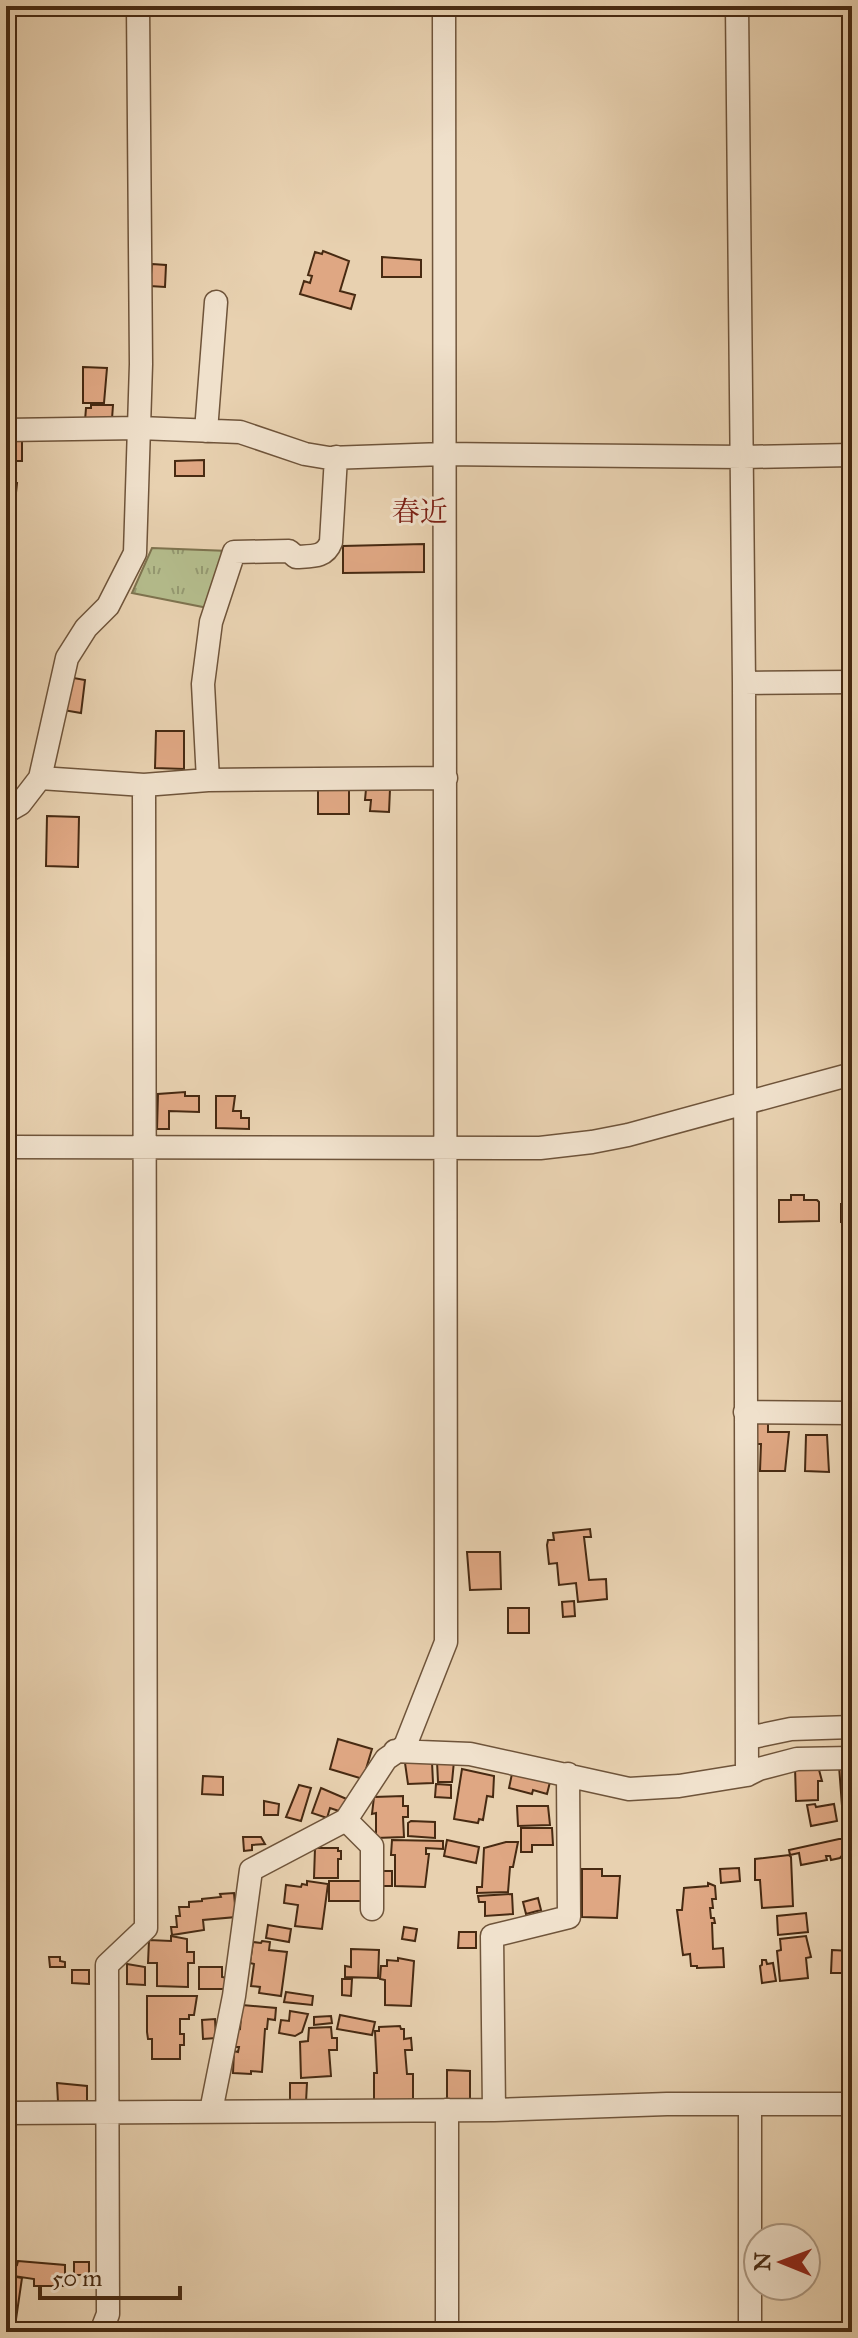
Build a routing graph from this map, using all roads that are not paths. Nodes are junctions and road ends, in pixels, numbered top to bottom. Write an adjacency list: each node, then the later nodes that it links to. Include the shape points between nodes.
1 (138, 6): 5 (street)
2 (444, 6): 8 (street)
3 (737, 6): 11 (street)
4 (216, 302): 7 (street)
5 (139, 428): 6 (street); 7 (street); 14 (street, via 135,553 108,606 67,658)
6 (6, 430)
7 (206, 431): 10 (street, via 240,432 305,454)
8 (444, 454): 10 (street); 11 (street); 15 (street)
9 (852, 455): 11 (street)
10 (336, 457): 16 (street, via 327,551 296,557 289,551 234,552 211,622 203,684)
11 (743, 457): 13 (street)
12 (852, 682): 13 (street)
13 (744, 683): 20 (street)
14 (40, 778): 17 (street); 18 (street, via 20,804)
15 (446, 778): 16 (street); 23 (street)
16 (208, 780): 17 (street)
17 (144, 785): 22 (street)
18 (6, 812)
19 (852, 1074): 20 (street)
20 (746, 1104): 23 (street, via 592,1142); 24 (street)
21 (6, 1147): 22 (street)
22 (145, 1149): 23 (street); 39 (street, via 146,1928 107,1965)
23 (447, 1149): 28 (street, via 446,1642 405,1746)
24 (745, 1412): 25 (street); 27 (street)
25 (852, 1413)
26 (852, 1727): 27 (street, via 791,1729)
27 (748, 1738): 31 (street)
28 (395, 1751): 30 (street, via 470,1754); 32 (street)
29 (852, 1758): 31 (street, via 797,1759)
30 (568, 1774): 31 (street, via 629,1789); 37 (street, via 569,1917 492,1936)
31 (747, 1775)
32 (346, 1820): 33 (street, via 372,1846); 38 (street, via 251,1870)
33 (372, 1909)
34 (750, 2104): 35 (street); 37 (street); 43 (street)
35 (852, 2104)
36 (447, 2110): 37 (street); 38 (street); 42 (street)
37 (494, 2110)
38 (211, 2111): 39 (street)
39 (107, 2112): 40 (street); 41 (street, via 108,2314)
40 (6, 2113)
41 (101, 2332)
42 (447, 2332)
43 (750, 2332)

